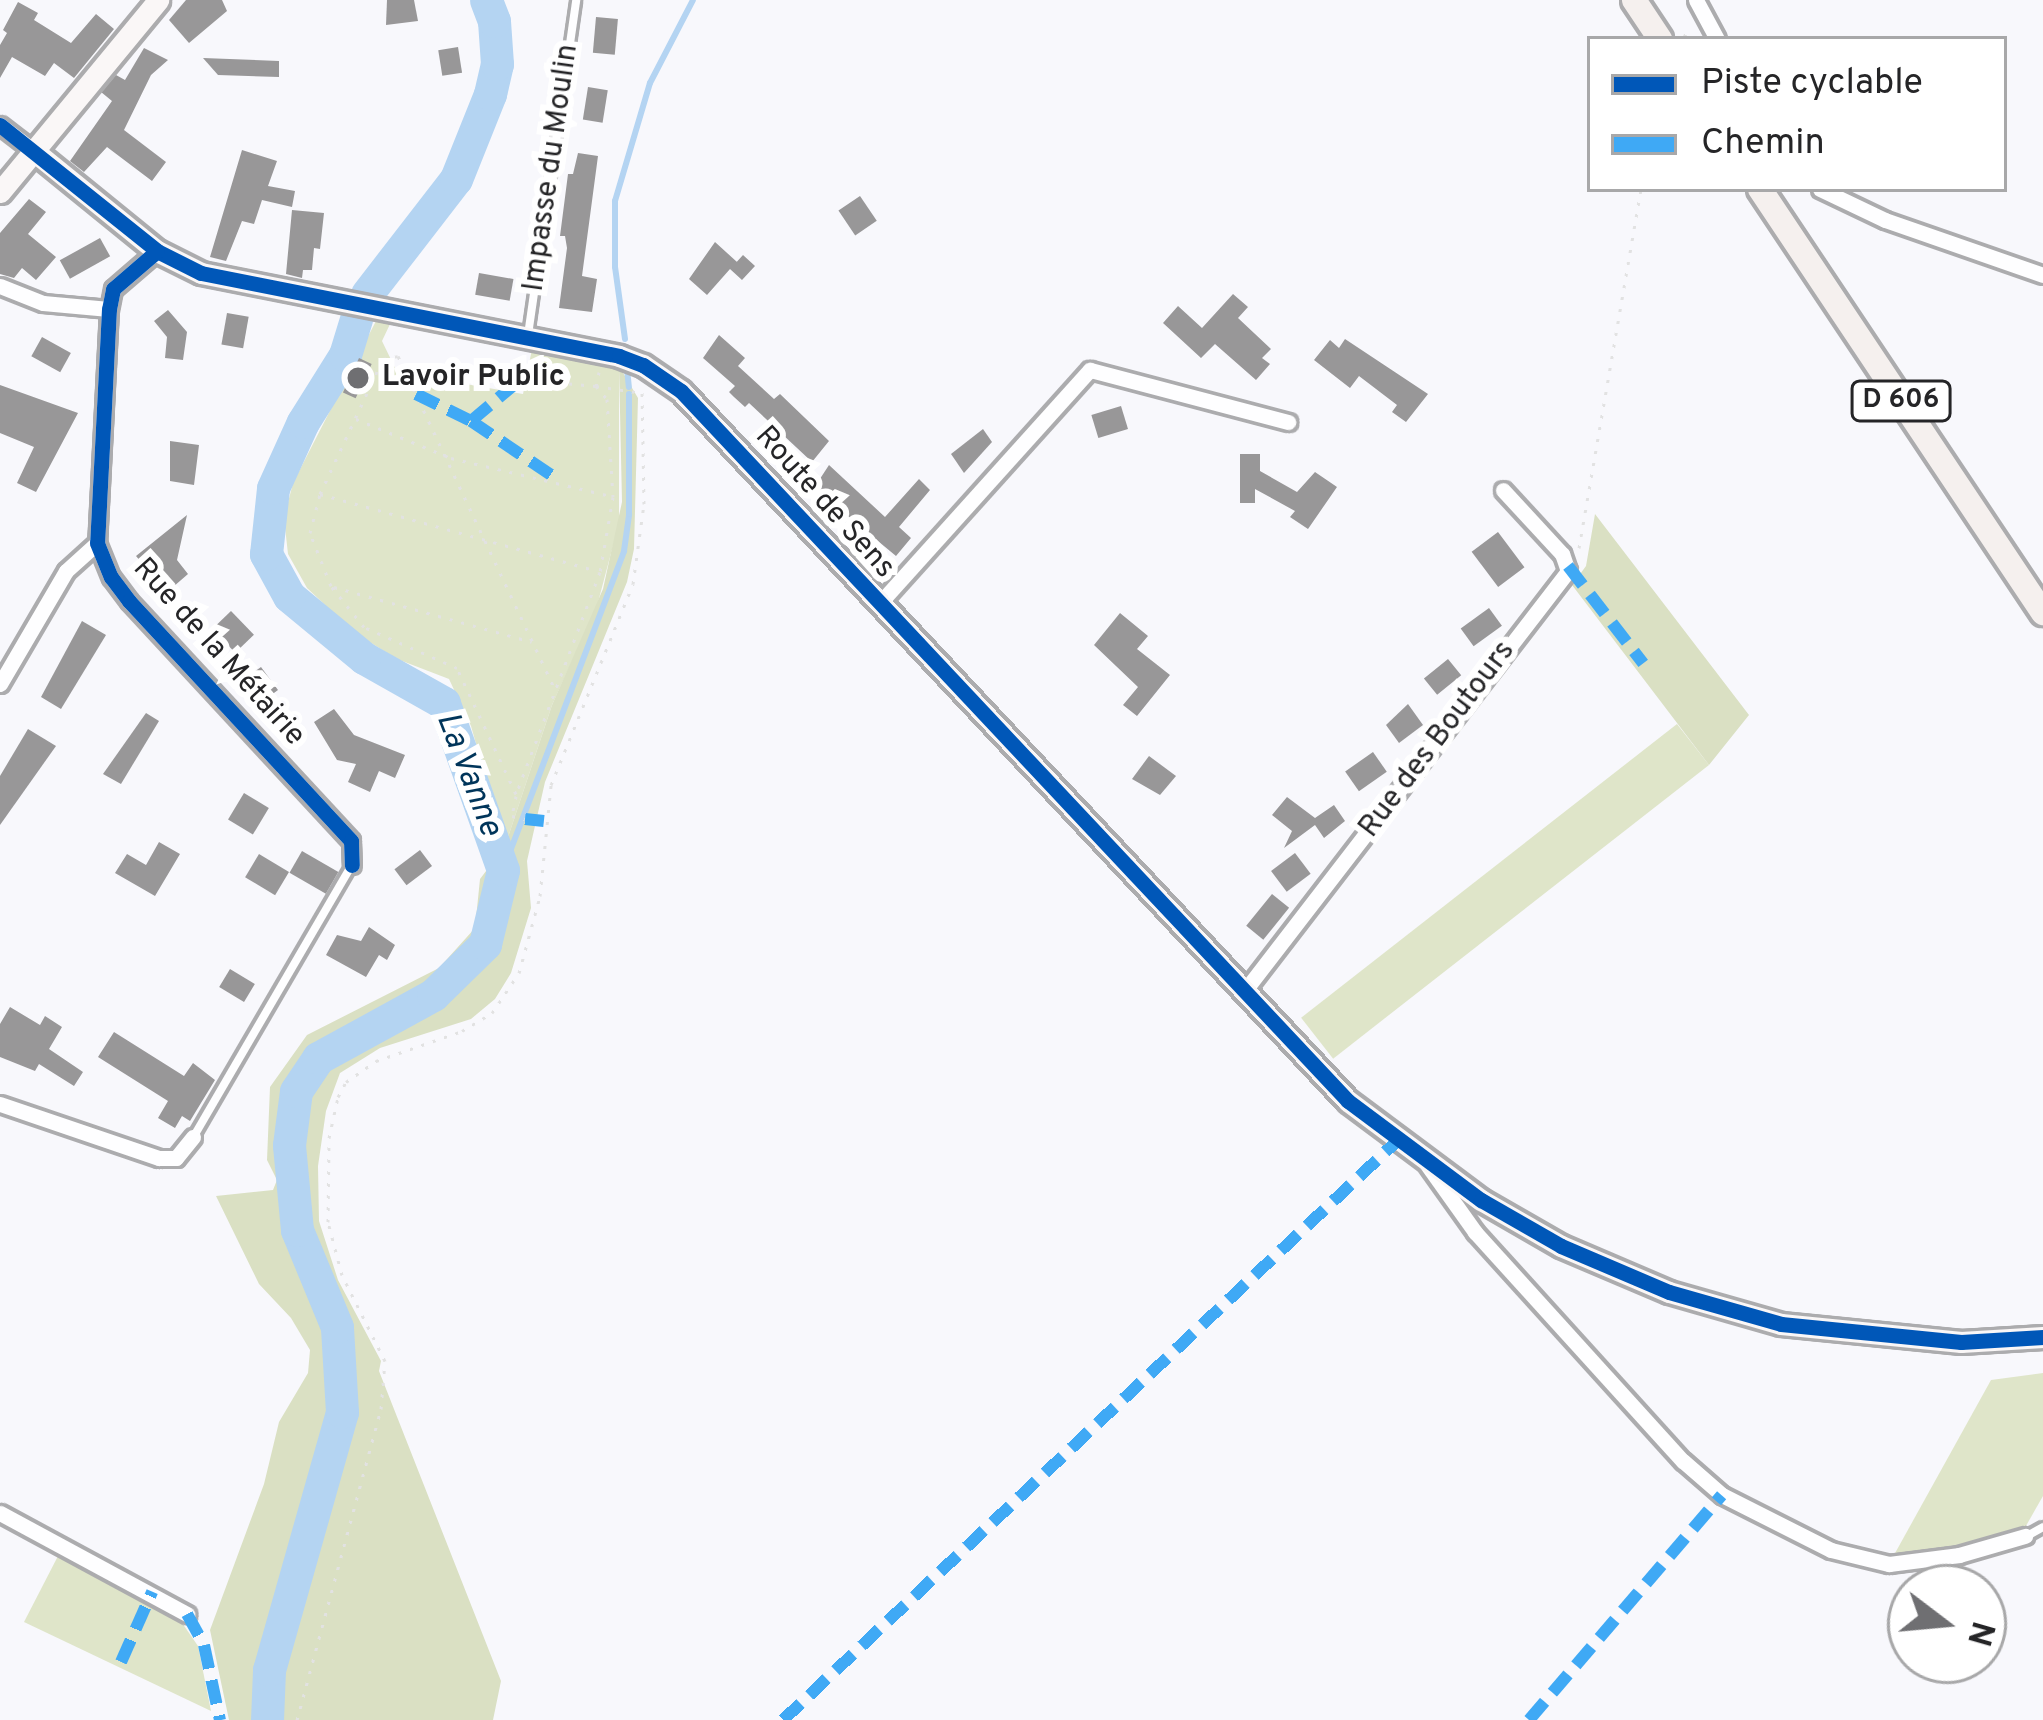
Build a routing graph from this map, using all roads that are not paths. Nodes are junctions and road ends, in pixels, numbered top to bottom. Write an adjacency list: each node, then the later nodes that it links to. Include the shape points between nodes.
1 (158, 0): 8 (street)
2 (576, 0): 16 (lane, Impasse du Moulin)
3 (1634, 0): 5 (main road)
4 (1696, 0): 6 (street)
5 (1658, 36)
6 (1715, 36)
7 (0, 124): 8 (street)
8 (34, 152): 9 (street); 12 (street, Route de Sens)
9 (0, 192)
10 (1762, 192): 21 (main road, D 606)
11 (1826, 192): 13 (street)
12 (157, 251): 15 (street, via 113,289); 16 (street, Route de Sens, via 202,273)
13 (2043, 275)
14 (0, 286): 15 (street, via 43,303)
15 (109, 308): 19 (street, Rue de la Métairie)
16 (528, 336): 20 (street, Route de Sens, via 619,356 681,391)
17 (1288, 422): 20 (street, via 1090,370)
18 (1503, 490): 24 (street, Rue des Boutours, via 1568,566)
19 (97, 543): 22 (street, via 67,571); 23 (street, Rue de la Métairie, via 130,601 351,841)
20 (879, 604): 24 (street, Route de Sens)
21 (2043, 613)
22 (0, 684)
23 (352, 865): 26 (lane)
24 (1244, 993): 27 (street, Route de Sens, via 1348,1101)
25 (0, 1104): 26 (street, via 159,1158 176,1158)
26 (193, 1137)
27 (1422, 1161): 28 (street, Route de Sens, via 1561,1246 1669,1292 1781,1324 1961,1342); 31 (street, via 1475,1232 1722,1495 1831,1550 1888,1564)
28 (2043, 1336)
29 (0, 1513): 32 (street)
30 (2043, 1527): 31 (lane)
31 (2026, 1536)
32 (187, 1614)

